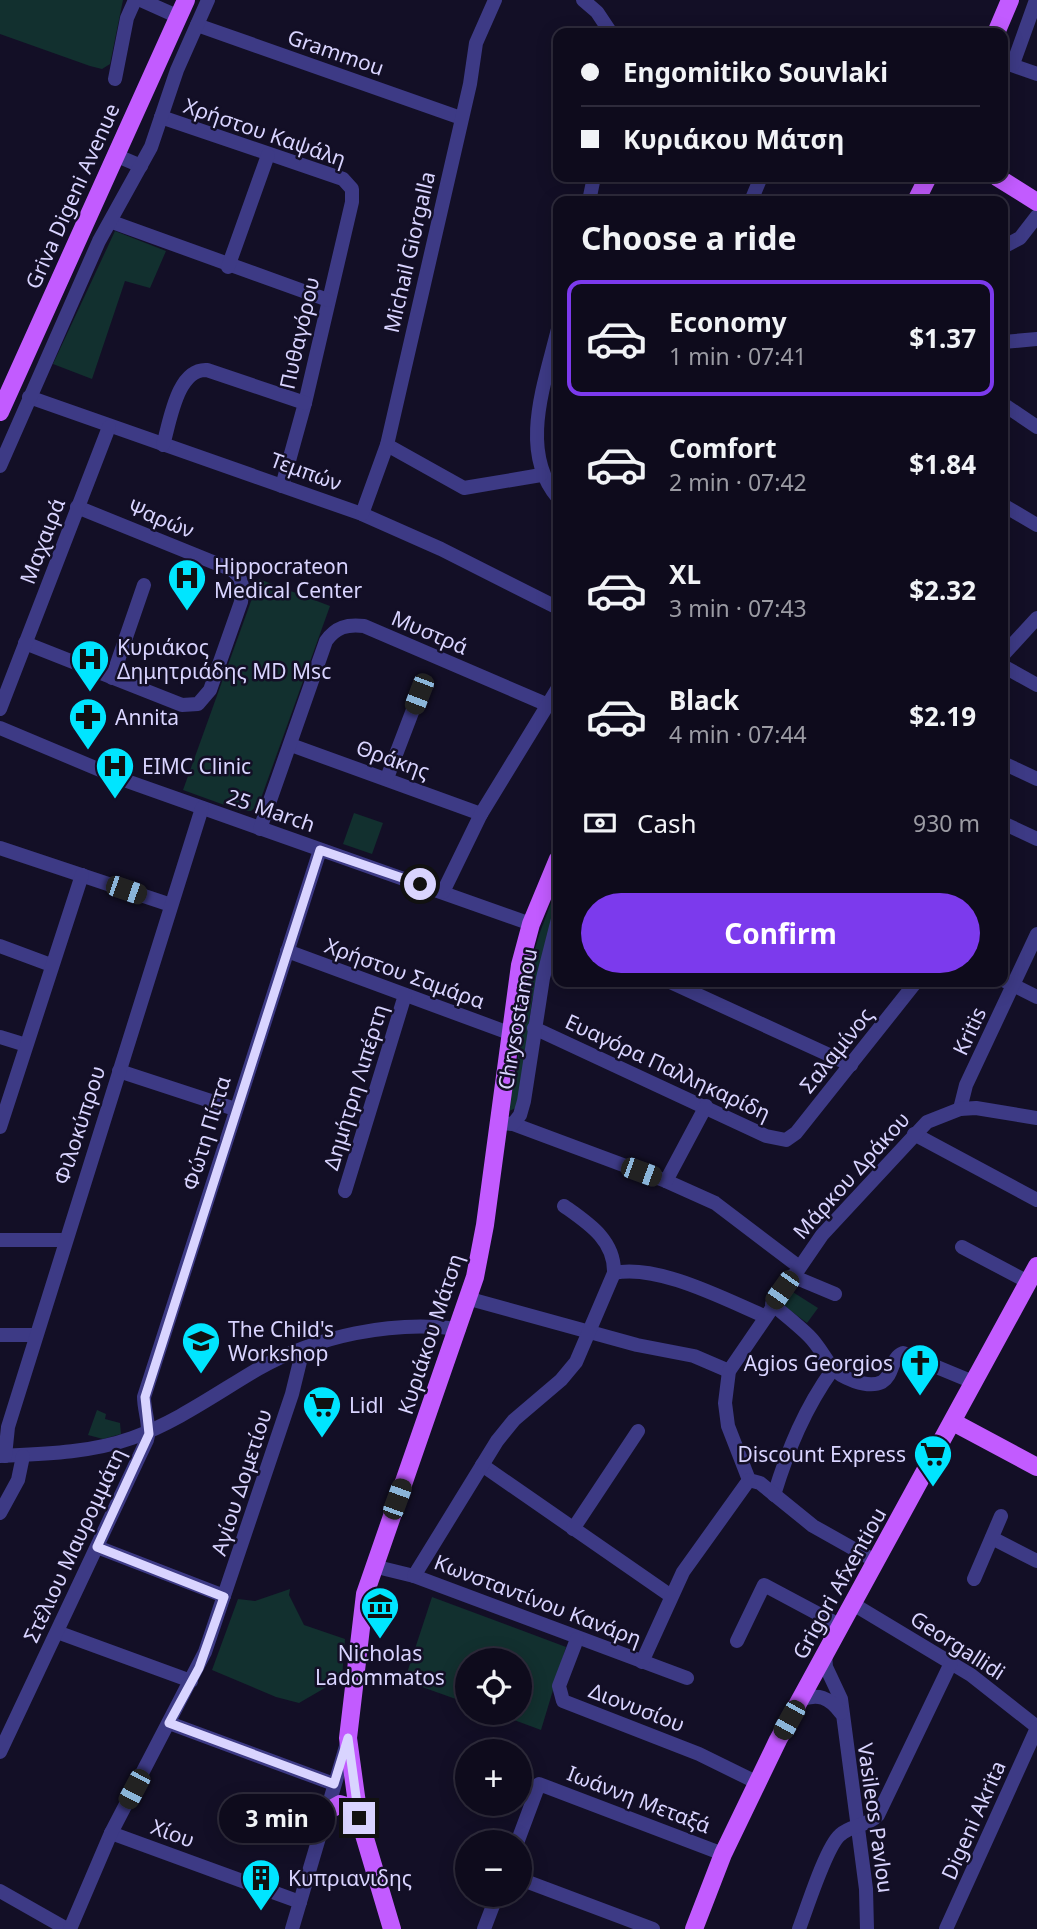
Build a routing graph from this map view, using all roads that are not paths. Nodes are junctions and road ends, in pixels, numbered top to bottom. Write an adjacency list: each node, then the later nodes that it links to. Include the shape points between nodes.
1 (135, 0): 15 (street)
2 (141, 0): 9 (street)
3 (187, 0): 18 (main road, Griva Digeni Avenue)
4 (208, 0): 10 (street)
5 (495, 0): 17 (street, Michail Giorgalla, via 476,43)
6 (583, 0): 11 (street)
7 (1010, 0): 12 (main road)
8 (1036, 0): 13 (street)
9 (173, 7): 33 (main road, Griva Digeni Avenue)
10 (197, 25): 16 (street); 17 (street, Grammou)
11 (608, 28)
12 (998, 28)
13 (1008, 63): 14 (street)
14 (1037, 74)
15 (115, 79)
16 (161, 117): 19 (street, Χρήστου Καψάλη); 20 (street)
17 (461, 118): 41 (street, Michail Giorgalla)
18 (115, 155): 20 (street); 37 (main road, Griva Digeni Avenue)
19 (268, 155): 23 (street, Χρήστου Καψάλη, via 343,179); 28 (street)
20 (141, 166): 26 (street)
21 (1008, 177): 24 (main road)
22 (1005, 182): 24 (main road)
23 (352, 189): 29 (street, Πυθαγόρου)
24 (1037, 202)
25 (1037, 216): 27 (street, via 1020,238)
26 (112, 222): 28 (street); 34 (street, via 99,241)
27 (1008, 244)
28 (228, 267): 29 (street)
29 (327, 300): 35 (street, Πυθαγόρου)
30 (1037, 339): 31 (street)
31 (1008, 342)
32 (553, 352): 43 (street, via 538,421)
33 (0, 386)
34 (29, 397): 38 (street, Τεμπών); 42 (street)
35 (305, 403): 40 (street, via 207,370 194,371 185,380); 44 (street, Πυθαγόρου)
36 (1008, 407): 39 (street)
37 (0, 412)
38 (109, 427): 40 (street, Τεμπών); 46 (street, Μαχαιρά)
39 (1037, 427)
40 (163, 445): 44 (street, Τεμπών)
41 (387, 445): 43 (street, via 464,488); 48 (street, Michail Giorgalla)
42 (0, 466)
43 (541, 475): 45 (street)
44 (282, 486): 48 (street, Τεμπών)
45 (553, 491)
46 (78, 507): 53 (street, Μαχαιρά); 56 (street, Ψαρών, via 230,569 243,589 210,690 198,704 182,705)
47 (1008, 508): 49 (street)
48 (362, 514): 51 (street, Τεμπών)
49 (1037, 525)
50 (144, 585): 56 (street)
51 (553, 605)
52 (1037, 618): 54 (street)
53 (25, 643): 56 (street, Ψαρών); 61 (street, Μαχαιρά)
54 (1008, 650)
55 (1008, 669): 57 (street)
56 (112, 678)
57 (1037, 685)
58 (419, 694): 65 (street)
59 (553, 696): 60 (street)
60 (548, 705): 63 (street, Μυστρά, via 364,626 346,625 326,641); 68 (street)
61 (0, 709)
62 (0, 727): 67 (street, 25 March)
63 (291, 745): 65 (street, Θράκης); 70 (street, Μυστρά)
64 (1008, 765): 66 (street)
65 (387, 778): 68 (street, Θράκης)
66 (1037, 779)
67 (202, 808): 70 (street, 25 March); 77 (street, Φιλοκύπρου)
68 (481, 814): 76 (street)
69 (1008, 824): 71 (street)
70 (260, 829): 73 (street, 25 March)
71 (1037, 838)
72 (0, 848): 75 (street)
73 (320, 850): 76 (street, 25 March); 82 (street, Φώτη Πίττα)
74 (553, 871): 78 (main road, Κυριάκου Μάτση)
75 (82, 875): 77 (street); 83 (street)
76 (443, 892): 78 (street, 25 March)
77 (171, 905): 95 (street, Φιλοκύπρου)
78 (531, 924): 91 (main road, Κυριάκου Μάτση)
79 (1037, 934): 84 (street, Kritis)
80 (553, 944): 90 (street, Chrysostamou)
81 (0, 946): 83 (street)
82 (286, 951): 88 (street, Χρήστου Σαμάρα); 97 (street, Φώτη Πίττα)
83 (51, 965): 93 (street)
84 (1008, 983): 89 (street)
85 (681, 987): 94 (street)
86 (912, 987): 94 (street, Σαλαμίνος)
87 (1006, 987): 98 (street, Kritis)
88 (405, 995): 91 (street, Χρήστου Σαμάρα); 105 (street, Δημήτρη Λιπέρτη)
89 (1037, 998)
90 (534, 1028): 96 (street, Ευαγόρα Παλληκαρίδη); 100 (street, Chrysostamou, via 520,1115)
91 (509, 1033): 100 (main road, Κυριάκου Μάτση)
92 (0, 1037): 93 (street)
93 (26, 1045): 101 (street)
94 (851, 1065): 103 (street, Σαλαμίνος)
95 (118, 1071): 97 (street); 109 (street, Φιλοκύπρου)
96 (706, 1106): 103 (street, Ευαγόρα Παλληκαρίδη, via 766,1136); 104 (street)
97 (235, 1109): 126 (street, Φώτη Πίττα, via 145,1397)
98 (960, 1109): 99 (street, Μάρκου Δράκου); 102 (street, Μάρκου Δράκου, via 927,1122)
99 (1037, 1118)
100 (505, 1123): 104 (street); 115 (main road, Κυριάκου Μάτση)
101 (0, 1127)
102 (914, 1134): 106 (street); 111 (street, Μάρκου Δράκου, via 821,1235)
103 (786, 1140)
104 (666, 1181): 111 (street, via 729,1212)
105 (345, 1192)
106 (1037, 1200)
107 (564, 1206): 112 (street, via 601,1234)
108 (0, 1240): 109 (street)
109 (65, 1240): 120 (street, Φιλοκύπρου)
110 (962, 1247): 113 (street)
111 (795, 1271): 114 (street); 116 (street, Μάρκου Δράκου)
112 (614, 1273): 116 (street, via 663,1278); 118 (street)
113 (1032, 1274): 124 (main road, Grigori Afxentiou)
114 (835, 1294)
115 (470, 1299): 117 (main road, Κυριάκου Μάτση); 118 (street)
116 (768, 1310): 122 (street, via 809,1335); 123 (street, Μάρκου Δράκου)
117 (459, 1329): 121 (street, via 363,1332); 141 (main road, Κυριάκου Μάτση)
118 (590, 1332): 123 (street, via 694,1356); 130 (street, via 567,1373 514,1420)
119 (0, 1335): 120 (street)
120 (36, 1335): 129 (street, Φιλοκύπρου)
121 (303, 1349): 126 (street); 144 (street, Αγίου Δομετίου)
122 (833, 1370): 124 (street, via 875,1384 888,1377 898,1354 907,1353); 133 (street, via 798,1429)
123 (729, 1371): 132 (street, via 728,1426)
124 (973, 1382): 125 (main road, Grigori Afxentiou)
125 (953, 1422): 131 (main road); 140 (main road, Grigori Afxentiou)
126 (149, 1431): 128 (street, via 98,1447); 138 (street, Στέλιου Μαυρομμάτη)
127 (638, 1431): 136 (street)
128 (23, 1455): 129 (street); 134 (street, via 18,1480)
129 (3, 1456)
130 (482, 1465): 136 (street); 142 (street)
131 (1037, 1467)
132 (749, 1480): 133 (street); 145 (street, via 699,1548)
133 (774, 1495): 140 (street, via 813,1526)
134 (0, 1513)
135 (1001, 1516): 137 (street)
136 (573, 1529): 145 (street)
137 (992, 1538): 139 (street); 143 (street)
138 (97, 1547): 144 (street); 148 (street, Στέλιου Μαυρομμάτη)
139 (1037, 1561)
140 (877, 1562): 146 (main road, Grigori Afxentiou)
141 (373, 1566): 142 (street, Κωνσταντίνου Κανάρη); 160 (main road, Κυριάκου Μάτση, via 365,1594)
142 (414, 1576): 149 (street, Κωνσταντίνου Κανάρη)
143 (974, 1578)
144 (224, 1597): 155 (street, Αγίου Δομετίου)
145 (671, 1597): 152 (street)
146 (853, 1604): 147 (main road, Grigori Afxentiou); 153 (street, Georgallidi)
147 (841, 1626): 150 (street, via 764,1585); 151 (main road, Grigori Afxentiou)
148 (57, 1632): 155 (street); 161 (street, Στέλιου Μαυρομμάτη)
149 (577, 1639): 152 (street, Κωνσταντίνου Κανάρη); 162 (street, Διονυσίου, via 559,1686 563,1701 699,1754)
150 (737, 1641)
151 (825, 1654): 156 (main road, Grigori Afxentiou); 157 (street, Vasileos Pavlou, via 826,1667 839,1690)
152 (642, 1662): 154 (street, Κωνσταντίνου Κανάρη)
153 (950, 1663): 159 (street, Georgallidi); 166 (street, via 878,1815)
154 (687, 1678)
155 (191, 1681): 158 (street, Αγίου Δομετίου)
156 (800, 1700): 157 (street, via 824,1698); 162 (main road, Grigori Afxentiou)
157 (841, 1713): 166 (street, Vasileos Pavlou)
158 (169, 1723): 163 (street); 168 (street, Αγίου Δομετίου)
159 (1037, 1728): 182 (street, Digeni Akrita)
160 (348, 1738): 163 (street, Κυριάκου Μάτση); 165 (main road, Κυριάκου Μάτση)
161 (0, 1752)
162 (756, 1782): 169 (main road, Grigori Afxentiou)
163 (334, 1784): 164 (street, Κυριάκου Μάτση)
164 (326, 1812): 165 (main road, via 340,1804 350,1807); 172 (street, Κυριάκου Μάτση)
165 (359, 1818): 176 (main road, Κυριάκου Μάτση)
166 (858, 1826): 180 (street, via 833,1843); 181 (street, Vasileos Pavlou)
167 (522, 1830): 169 (street, Ιωάννη Μεταξά, via 539,1784)
168 (111, 1833): 172 (street, Χίου); 174 (street, Αγίου Δομετίου)
169 (723, 1854): 179 (main road, Grigori Afxentiou)
170 (532, 1884): 178 (street)
171 (0, 1891): 174 (street)
172 (300, 1902): 175 (street, Κυριάκου Μάτση)
173 (492, 1907): 177 (street)
174 (69, 1929)
175 (292, 1929)
176 (392, 1929)
177 (484, 1929)
178 (653, 1929)
179 (694, 1929)
180 (799, 1929)
181 (867, 1929)
182 (946, 1929)

